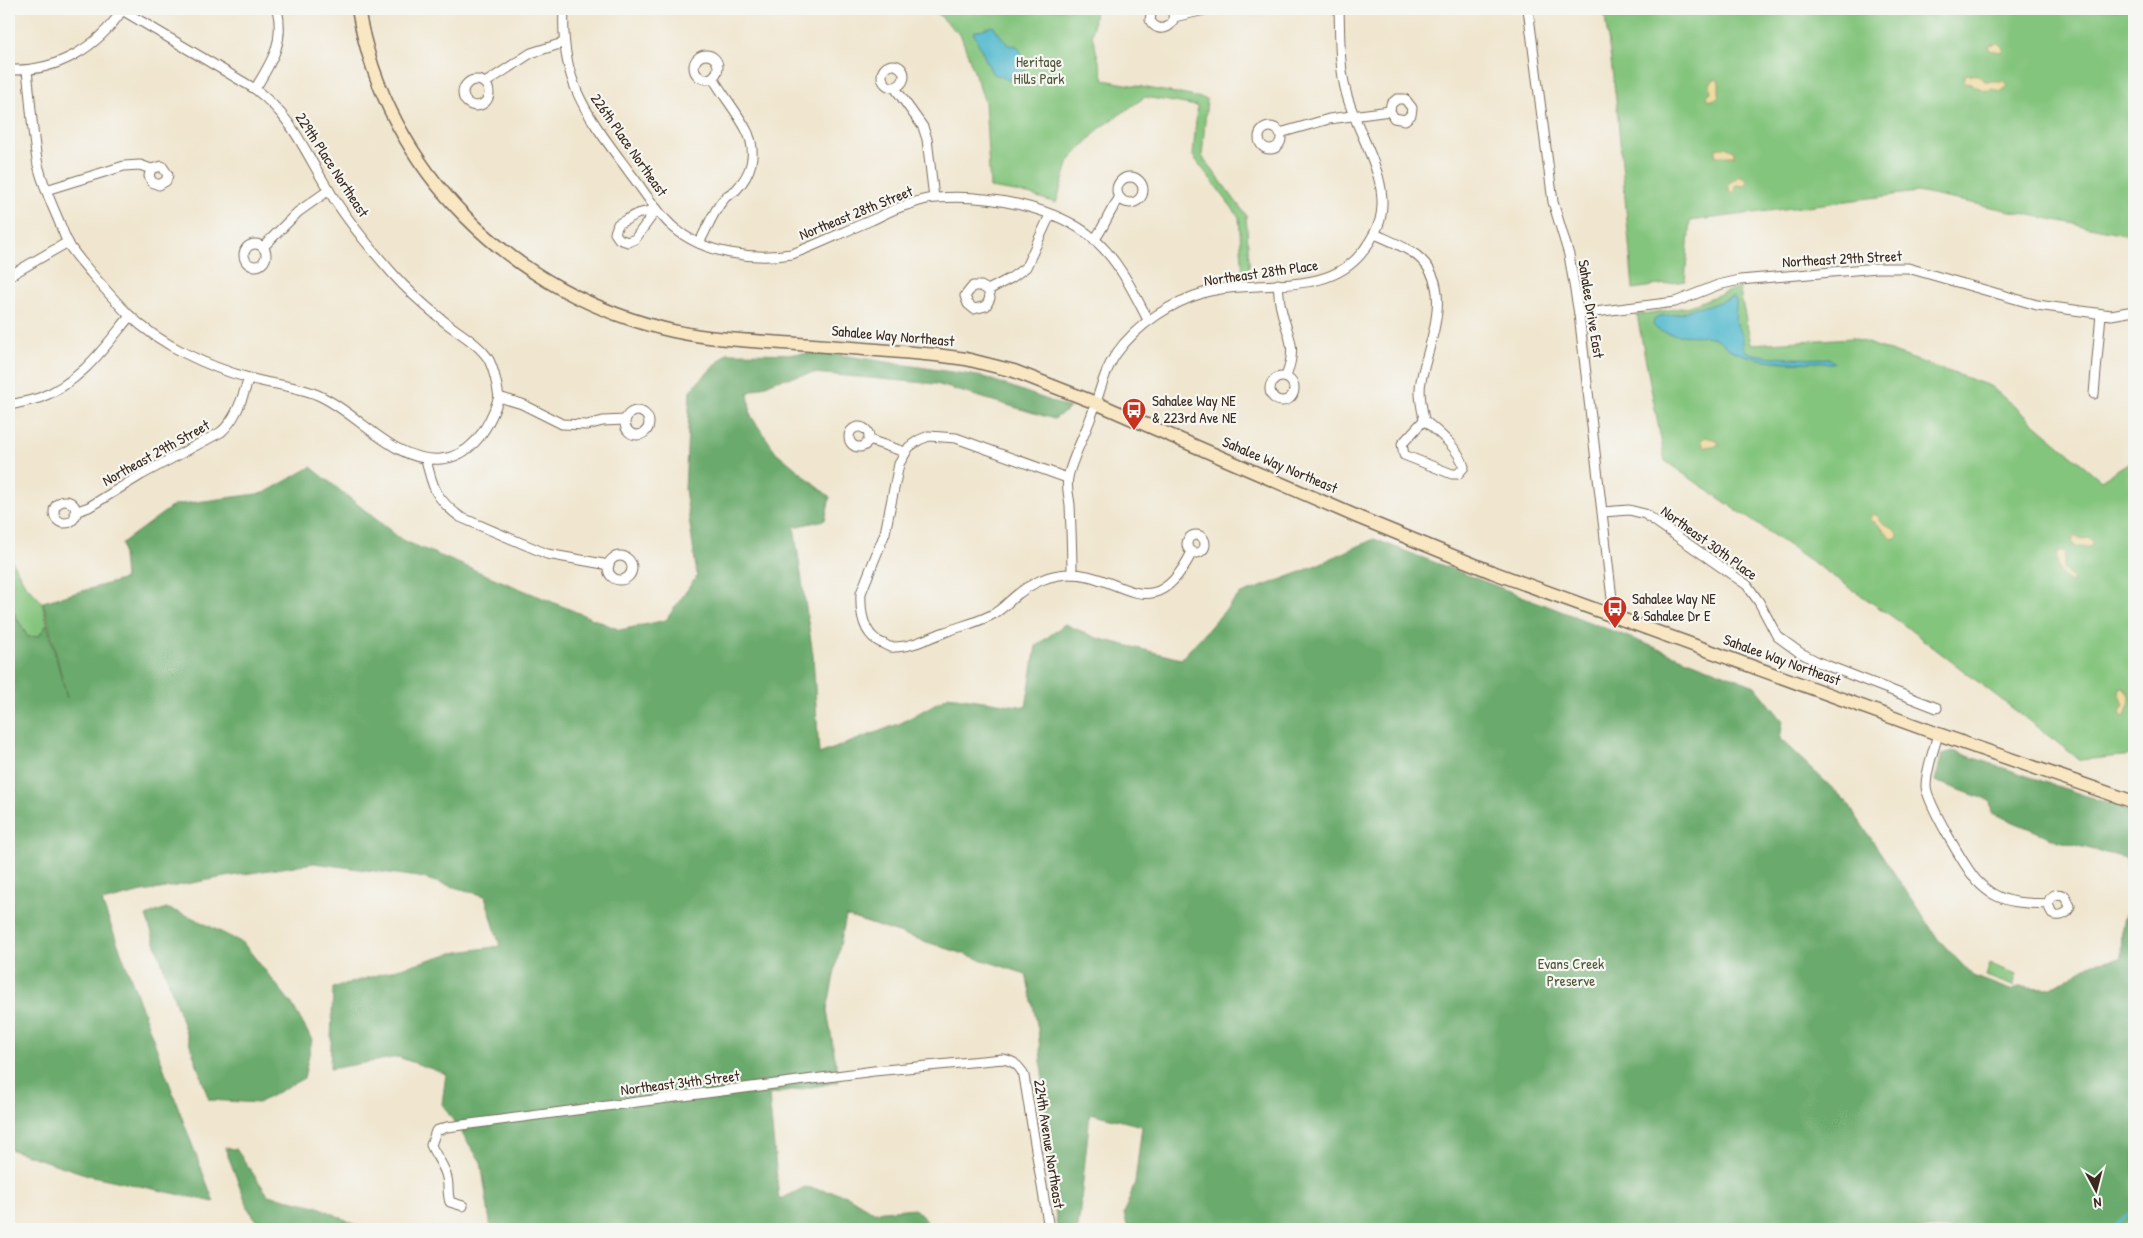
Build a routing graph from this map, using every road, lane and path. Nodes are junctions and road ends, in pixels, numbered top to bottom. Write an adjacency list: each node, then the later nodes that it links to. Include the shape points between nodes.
1 (123, 9): 12 (street, via 84,51 67,60); 16 (street, 229th Place Northeast)
2 (277, 9): 16 (street, via 280,33 277,49)
3 (358, 9): 44 (main road, Sahalee Way Northeast, via 368,58 412,151 439,187 487,238 512,259 573,296 633,321 727,340 966,359 1014,371)
4 (564, 9): 10 (street, 226th Place Northeast)
5 (1152, 9): 9 (street, via 1150,20 1157,28 1168,27)
6 (1209, 9): 9 (street)
7 (1339, 9): 18 (street, via 1343,81)
8 (1528, 9): 36 (street, Sahalee Drive East, via 1552,202 1570,263)
9 (1172, 13)
10 (563, 43): 14 (street, via 531,53); 25 (street, 226th Place Northeast, via 566,63 583,105)
11 (9, 70): 12 (street)
12 (27, 71): 21 (street, via 35,143)
13 (712, 78): 30 (street, via 747,131 752,154 744,180 724,199)
14 (485, 83)
15 (895, 88): 23 (street, via 923,127)
16 (255, 89): 22 (street, 229th Place Northeast, via 290,122)
17 (1390, 112): 18 (street)
18 (1353, 117): 19 (street, via 1308,124); 27 (street, via 1382,191)
19 (1280, 133)
20 (151, 169): 21 (street, via 140,165 124,166)
21 (46, 190): 29 (street)
22 (329, 190): 31 (street, via 298,212); 43 (street, 229th Place Northeast, via 394,275 488,358 494,370)
23 (934, 198): 26 (street, Northeast 28th Street, via 971,197); 30 (street, Northeast 28th Street, via 904,206 792,254 746,256)
24 (1120, 198): 28 (street)
25 (657, 208): 25 (street, 226th Place Northeast, via 618,224 615,233 619,239 628,242 634,239); 30 (street, Northeast 28th Street, via 674,227)
26 (1050, 215): 28 (street, Northeast 28th Street, via 1064,220); 34 (street, via 1026,267)
27 (1375, 234): 33 (street, Northeast 28th Place, via 1349,266 1335,274 1323,279); 47 (street, via 1415,254 1430,271 1434,284 1438,315 1421,382)
28 (1094, 240): 39 (street, Northeast 28th Street, via 1126,278)
29 (68, 242): 32 (street); 38 (street, via 99,283)
30 (699, 243)
31 (263, 247)
32 (9, 276)
33 (1278, 284): 39 (street, Northeast 28th Place, via 1207,292); 41 (street, via 1292,346)
34 (988, 290)
35 (2134, 311): 37 (street, Northeast 29th Street, via 2122,315)
36 (1579, 314): 37 (street, Northeast 29th Street, via 1675,302 1740,280 1894,267 2037,305); 53 (street, Sahalee Drive East)
37 (2101, 314): 42 (street)
38 (130, 316): 40 (street, via 178,348 218,368); 45 (street, via 99,355 67,384 37,399)
39 (1148, 320): 44 (street, Northeast 28th Place, via 1116,354 1102,381)
40 (249, 378): 50 (street, via 321,397 394,446); 52 (street, Northeast 29th Street, via 235,415 222,432 141,475 89,508)
41 (1286, 378)
42 (2094, 394)
43 (499, 397): 46 (street, via 522,404 562,424 587,425); 50 (street, via 489,420 471,447 453,457)
44 (1096, 403): 51 (street, Northeast 28th Place); 57 (main road, Sahalee Way Northeast, via 1492,572)
45 (9, 405)
46 (626, 420)
47 (1424, 420): 47 (street, via 1402,444 1404,456 1458,474 1464,467 1457,453)
48 (869, 440): 49 (street)
49 (905, 452): 51 (street, via 929,436 956,438); 56 (street, via 899,464 886,532 861,593 865,628 870,637 892,648 910,645 992,615 1028,587 1058,575)
50 (426, 459): 55 (street, via 438,497 460,517 547,554)
51 (1067, 478): 56 (street)
52 (75, 512)
53 (1603, 512): 57 (street, Sahalee Drive East); 58 (street, Northeast 30th Place, via 1629,510 1645,514 1747,585 1760,602 1777,636 1799,652)
54 (1192, 552): 56 (street, via 1174,581 1155,593 1133,593)
55 (609, 565)
56 (1072, 574)
57 (1614, 616): 59 (main road, Sahalee Way Northeast)
58 (1937, 708)
59 (1938, 734): 60 (main road, Sahalee Way Northeast); 61 (street, via 1928,770 1927,794 1971,872 1985,889 2002,898)
60 (2134, 802)
61 (2048, 904)
62 (1017, 1065): 63 (street, Northeast 34th Street, via 1003,1059 874,1071 447,1127 436,1131 432,1145 448,1180 450,1202); 64 (street, 224th Avenue Northeast, via 1024,1076)
63 (463, 1206)
64 (1049, 1229)

